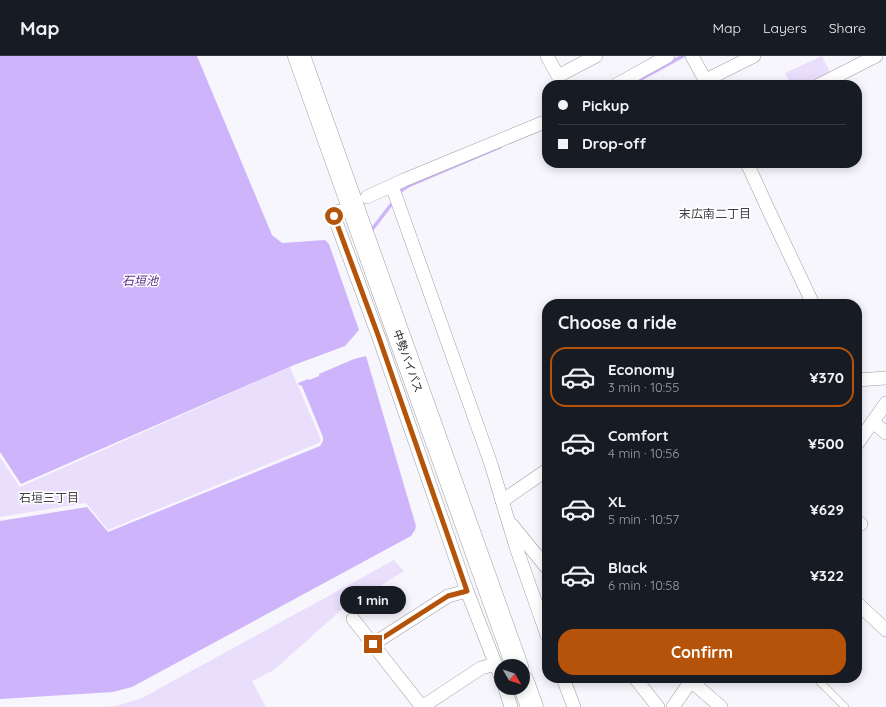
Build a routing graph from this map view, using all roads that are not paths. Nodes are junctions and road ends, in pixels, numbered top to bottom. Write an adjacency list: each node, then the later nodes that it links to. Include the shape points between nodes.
1 (298, 56): 35 (highway, 中勢バイパス)
2 (547, 56): 3 (street, via 558,76)
3 (596, 56)
4 (668, 56): 8 (street)
5 (692, 56): 9 (street)
6 (754, 56): 10 (street)
7 (876, 56): 11 (street)
8 (625, 80)
9 (706, 80)
10 (711, 80)
11 (829, 80)
12 (542, 123): 14 (street)
13 (749, 168): 17 (street)
14 (392, 186): 15 (street); 25 (street)
15 (367, 197)
16 (339, 211): 28 (street, via 334,216)
17 (811, 299)
18 (886, 378): 19 (street)
19 (862, 380)
20 (886, 403): 21 (street)
21 (873, 422): 22 (street); 23 (street)
22 (886, 433)
23 (862, 437)
24 (542, 473): 25 (street)
25 (502, 501): 26 (street)
26 (508, 519): 27 (street); 31 (street)
27 (542, 562)
28 (467, 591): 33 (street, via 448,596); 34 (street)
29 (862, 607): 32 (street)
30 (352, 619): 33 (street)
31 (542, 621)
32 (886, 630)
33 (373, 644): 44 (street)
34 (494, 659)
35 (515, 659)
36 (494, 665): 44 (street, via 481,668)
37 (564, 683): 47 (street)
38 (639, 683): 48 (street)
39 (689, 683): 49 (street)
40 (696, 683): 50 (street)
41 (821, 683): 51 (lane)
42 (507, 695): 45 (street)
43 (528, 695): 46 (highway)
44 (422, 707)
45 (511, 707)
46 (532, 707)
47 (574, 707)
48 (658, 707)
49 (673, 707)
50 (720, 707)
51 (846, 707)

